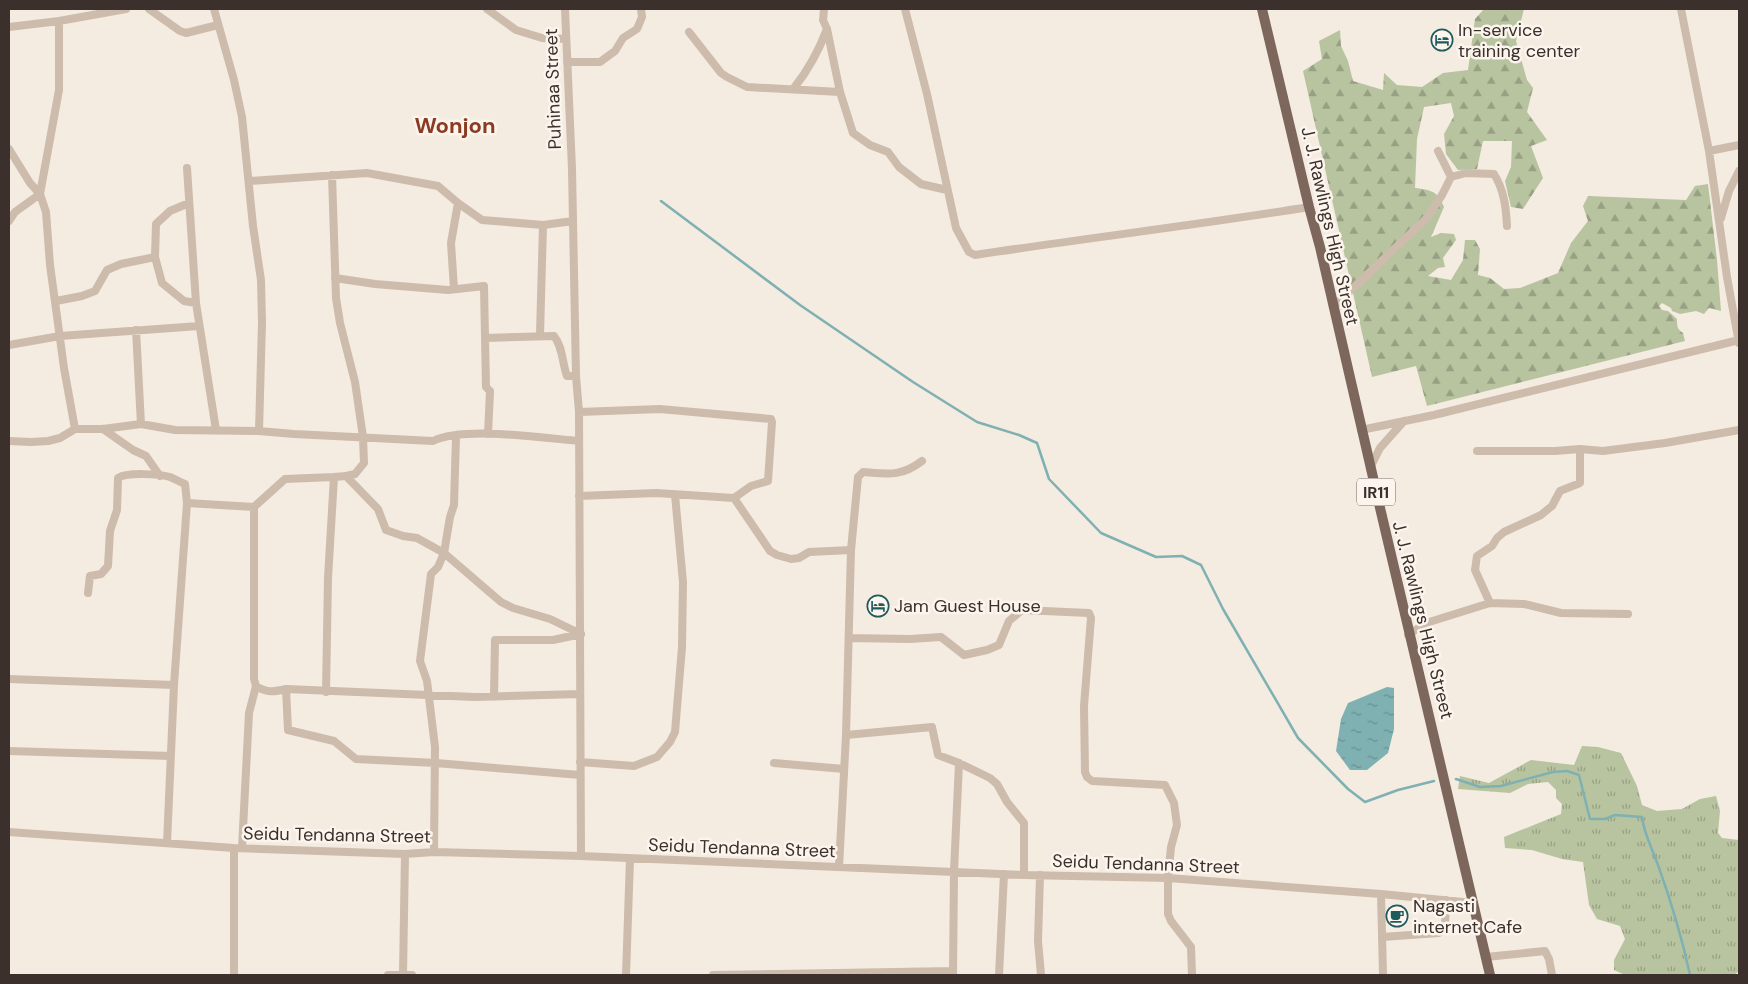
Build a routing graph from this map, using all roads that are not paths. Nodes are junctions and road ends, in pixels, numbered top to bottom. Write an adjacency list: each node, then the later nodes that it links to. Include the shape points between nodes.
1 (126, 9): 11 (street)
2 (149, 9): 12 (street, via 186,33)
3 (214, 9): 12 (street)
4 (487, 9): 16 (street, via 516,30 542,38)
5 (565, 9): 16 (street, Puhinaa Street)
6 (640, 9): 17 (street, via 642,17 637,29 623,38 615,51 600,62)
7 (824, 9): 14 (street, via 823,20)
8 (905, 9): 29 (street, via 928,94)
9 (1262, 9): 33 (main road, J. J. Rawlings High Street / IR11)
10 (1681, 9): 22 (street)
11 (59, 21): 13 (street); 30 (street, via 59,90)
12 (218, 25): 28 (street, via 242,117)
13 (9, 27)
14 (827, 29): 18 (street, via 818,53); 19 (street)
15 (689, 32): 18 (street, via 727,77 747,86)
16 (566, 39): 17 (street, Puhinaa Street)
17 (567, 62): 35 (street, Puhinaa Street)
18 (794, 88): 19 (street)
19 (840, 92): 29 (street, via 853,133 888,152 899,167 921,184)
20 (1739, 145): 22 (street)
21 (9, 149): 30 (street)
22 (1709, 150): 34 (street)
23 (1438, 151): 27 (street)
24 (187, 168): 31 (street)
25 (1739, 171): 34 (street)
26 (332, 174): 28 (street); 32 (street, via 367,173 438,186); 40 (street)
27 (1451, 177): 38 (street, via 1494,174 1502,190); 44 (street, via 1427,218)
28 (250, 181): 61 (street, via 261,280)
29 (947, 190): 33 (street, via 956,228 969,252 975,255)
30 (40, 194): 36 (street, via 15,212); 42 (street, via 46,212)
31 (189, 203): 39 (street, via 170,211 156,224); 43 (street)
32 (458, 203): 37 (street, via 482,220); 41 (street, via 452,243)
33 (1308, 207): 44 (main road, J. J. Rawlings High Street / IR11)
34 (1720, 220): 50 (street)
35 (573, 221): 37 (street); 52 (street, Puhinaa Street)
36 (9, 222)
37 (543, 225): 47 (street)
38 (1507, 226)
39 (155, 257): 42 (street, via 120,264 107,270 95,291); 43 (street, via 162,283 184,301)
40 (335, 278): 41 (street); 64 (street, via 340,323 355,382)
41 (454, 289): 49 (street, via 484,286)
42 (56, 301): 48 (street)
43 (196, 303): 45 (street)
44 (1333, 307): 59 (main road, J. J. Rawlings High Street / IR11)
45 (199, 326): 46 (street); 58 (street)
46 (136, 330): 48 (street); 55 (street)
47 (540, 335): 49 (street); 52 (street, via 554,336 559,342 567,376)
48 (60, 336): 51 (street); 56 (street)
49 (485, 338): 62 (street, via 486,387 490,392)
50 (1739, 341): 54 (street)
51 (9, 345)
52 (576, 376): 53 (street, Puhinaa Street)
53 (579, 412): 66 (street, Puhinaa Street); 76 (street, via 660,409 771,419 768,481 751,486)
54 (1404, 422): 59 (street); 70 (street, via 1380,448)
55 (141, 424): 57 (street); 58 (street, via 175,430)
56 (75, 429): 57 (street); 65 (street, via 48,441)
57 (103, 429): 71 (street, via 146,456)
58 (216, 430): 61 (street)
59 (1361, 430): 70 (main road, J. J. Rawlings High Street / IR11)
60 (1739, 430): 67 (street, via 1603,451)
61 (259, 431): 64 (street)
62 (488, 434): 63 (street); 66 (street)
63 (456, 436): 64 (street, via 433,441); 80 (street, via 454,505)
64 (363, 437): 72 (street, via 364,463 355,474)
65 (9, 440)
66 (579, 441): 75 (street, Puhinaa Street)
67 (1580, 449): 68 (street); 82 (street, via 1580,483 1560,490 1552,506 1541,515 1504,532 1477,556 1475,570)
68 (1477, 451)
69 (922, 461): 79 (street, via 911,470 895,474 863,472 858,477)
70 (1370, 469): 85 (main road, J. J. Rawlings High Street / IR11)
71 (160, 476): 77 (street, via 185,484); 81 (street, via 123,474 118,478 117,510 110,531 108,566 101,574 90,576)
72 (346, 476): 73 (street); 80 (street, via 378,509 386,530 417,538)
73 (334, 477): 78 (street, via 285,479); 91 (street)
74 (675, 495): 75 (street); 76 (street); 98 (street, via 683,582 682,647 674,732 670,742 657,756 634,766)
75 (579, 496): 84 (street, Puhinaa Street)
76 (734, 498): 79 (street, via 770,551 777,556 791,559 809,552)
77 (187, 503): 78 (street); 88 (street)
78 (254, 507): 89 (street)
79 (851, 550): 86 (street)
80 (444, 553): 84 (street, via 501,602); 92 (street, via 431,574 423,634 420,661)
81 (88, 593)
82 (1490, 603): 83 (street, via 1524,604 1561,612); 85 (street, via 1426,623)
83 (1628, 614)
84 (581, 634): 93 (street, Puhinaa Street); 94 (street, via 553,640 495,640)
85 (1408, 635): 119 (main road, J. J. Rawlings High Street / IR11)
86 (849, 638): 95 (street); 116 (street, via 941,638 964,655 998,645 1009,621 1022,610 1088,613 1091,618 1084,706 1085,772 1092,781 1165,785 1168,788 1177,825)
87 (9, 679): 88 (street)
88 (174, 685): 97 (street)
89 (256, 686): 90 (street, via 271,693); 106 (street, via 249,713)
90 (286, 689): 91 (street); 100 (street, via 288,730 334,741 356,759)
91 (326, 692): 92 (street)
92 (428, 694): 94 (street); 100 (street)
93 (580, 694): 94 (street); 98 (street, Puhinaa Street)
94 (494, 697)
95 (846, 735): 99 (street, via 932,727 938,755); 102 (street)
96 (9, 752): 97 (street)
97 (171, 756): 105 (street)
98 (580, 762): 103 (street, Puhinaa Street)
99 (959, 762): 112 (street); 114 (street, via 997,784 1024,822)
100 (436, 763): 103 (street); 107 (street)
101 (774, 764): 102 (street)
102 (844, 769): 111 (street)
103 (580, 775): 109 (street, Puhinaa Street)
104 (9, 832): 105 (street, Seidu Tendanna Street)
105 (167, 843): 106 (street, Seidu Tendanna Street)
106 (238, 848): 108 (street, Seidu Tendanna Street); 125 (street)
107 (434, 852): 108 (street, Seidu Tendanna Street); 109 (street, Seidu Tendanna Street)
108 (405, 854): 127 (street)
109 (581, 856): 110 (street, Seidu Tendanna Street)
110 (630, 859): 111 (street, Seidu Tendanna Street); 128 (street)
111 (839, 867): 112 (street, Seidu Tendanna Street)
112 (954, 871): 113 (street, Seidu Tendanna Street); 122 (street)
113 (1004, 874): 114 (street, Seidu Tendanna Street); 131 (street)
114 (1024, 874): 115 (street, Seidu Tendanna Street)
115 (1040, 875): 116 (street, Seidu Tendanna Street); 132 (street, via 1038,941)
116 (1168, 878): 117 (street, Seidu Tendanna Street); 133 (street, via 1168,914 1191,947)
117 (1381, 894): 118 (street, Seidu Tendanna Street); 120 (street)
118 (1446, 900): 119 (street, Seidu Tendanna Street); 120 (street, via 1445,926 1439,933)
119 (1473, 903): 121 (main road, J. J. Rawlings High Street / IR11)
120 (1382, 937): 134 (street)
121 (1486, 957): 135 (main road, J. J. Rawlings High Street / IR11); 136 (street, via 1545,952)
122 (953, 973): 124 (street)
123 (815, 974): 124 (street); 130 (street)
124 (873, 974)
125 (234, 975)
126 (388, 975): 127 (street)
127 (408, 975)
128 (626, 975)
129 (713, 975): 130 (street)
130 (731, 975)
131 (999, 975)
132 (1041, 975)
133 (1192, 975)
134 (1383, 975)
135 (1490, 975)
136 (1552, 975)

